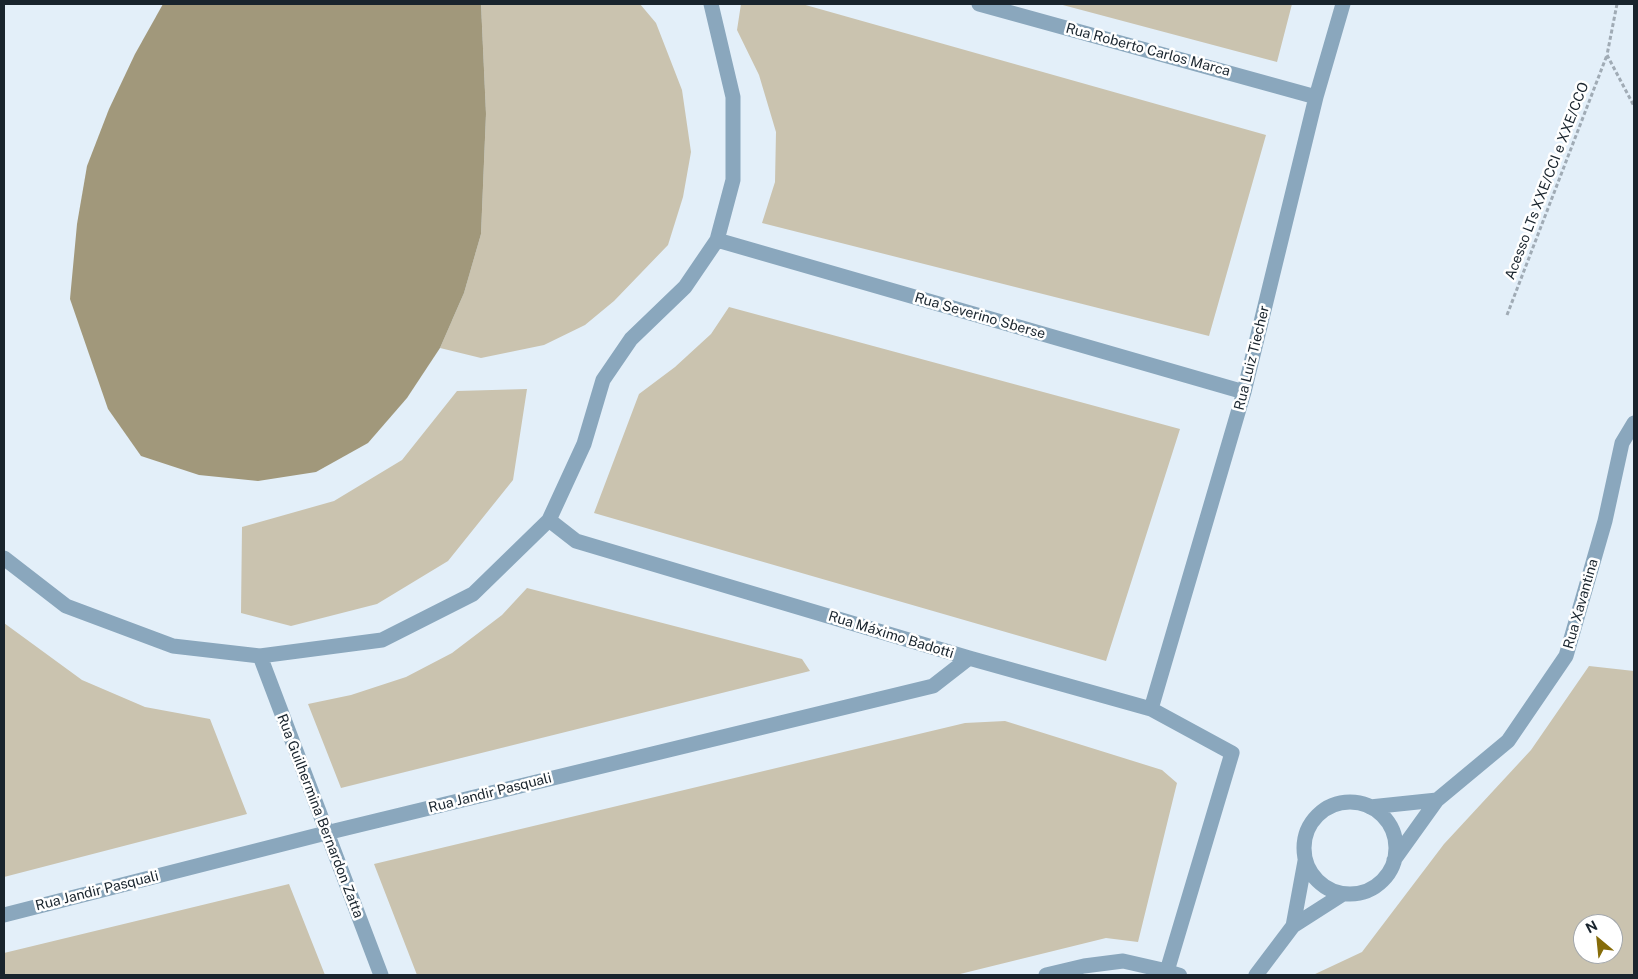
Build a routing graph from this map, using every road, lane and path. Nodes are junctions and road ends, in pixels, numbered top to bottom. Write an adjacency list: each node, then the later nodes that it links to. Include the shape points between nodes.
1 (711, 4): 8 (street, via 733,98 733,180)
2 (979, 4): 6 (street, Rua Roberto Carlos Marca)
3 (1343, 4): 6 (street, Rua Luiz Tiecher)
4 (1617, 4): 5 (path, Acesso LTs XXE/CCI e XXE/CCO)
5 (1607, 55): 7 (path); 9 (path, Acesso LTs XXE/CCI e XXE/CCO)
6 (1316, 97): 10 (street, Rua Luiz Tiecher)
7 (1634, 106)
8 (717, 240): 10 (street, Rua Severino Sberse); 12 (street, via 685,287 631,339 603,380 584,444)
9 (1507, 315)
10 (1244, 392): 16 (street, Rua Luiz Tiecher)
11 (1634, 423): 17 (street, Rua Xavantina, via 1622,443 1605,521 1566,656 1508,741)
12 (549, 520): 14 (street, via 473,594 382,640); 15 (street, Rua Máximo Badotti, via 576,541)
13 (4, 558): 14 (street, via 66,606 172,646)
14 (260, 656): 19 (street, Rua Guilhermina Bernardon Zatta)
15 (969, 658): 16 (street, Rua Máximo Badotti); 19 (street, Rua Jandir Pasquali, via 933,686)
16 (1151, 709): 25 (street, Rua Máximo Badotti, via 1232,754)
17 (1438, 800): 18 (street); 20 (street, Rua Xavantina)
18 (1370, 807): 20 (street, via 1384,816 1392,829 1396,845); 21 (street, via 1355,802 1339,803 1325,810 1313,820 1306,834)
19 (326, 833): 23 (street, Rua Jandir Pasquali); 26 (street, Rua Guilhermina Bernardon Zatta)
20 (1394, 860): 22 (street, via 1389,873 1375,886 1357,894)
21 (1305, 861): 22 (street, via 1319,883); 24 (street)
22 (1344, 894): 24 (street)
23 (4, 915)
24 (1293, 926): 28 (street)
25 (1173, 973): 27 (street, via 1123,961)
26 (381, 975)
27 (1046, 975)
28 (1256, 975)

